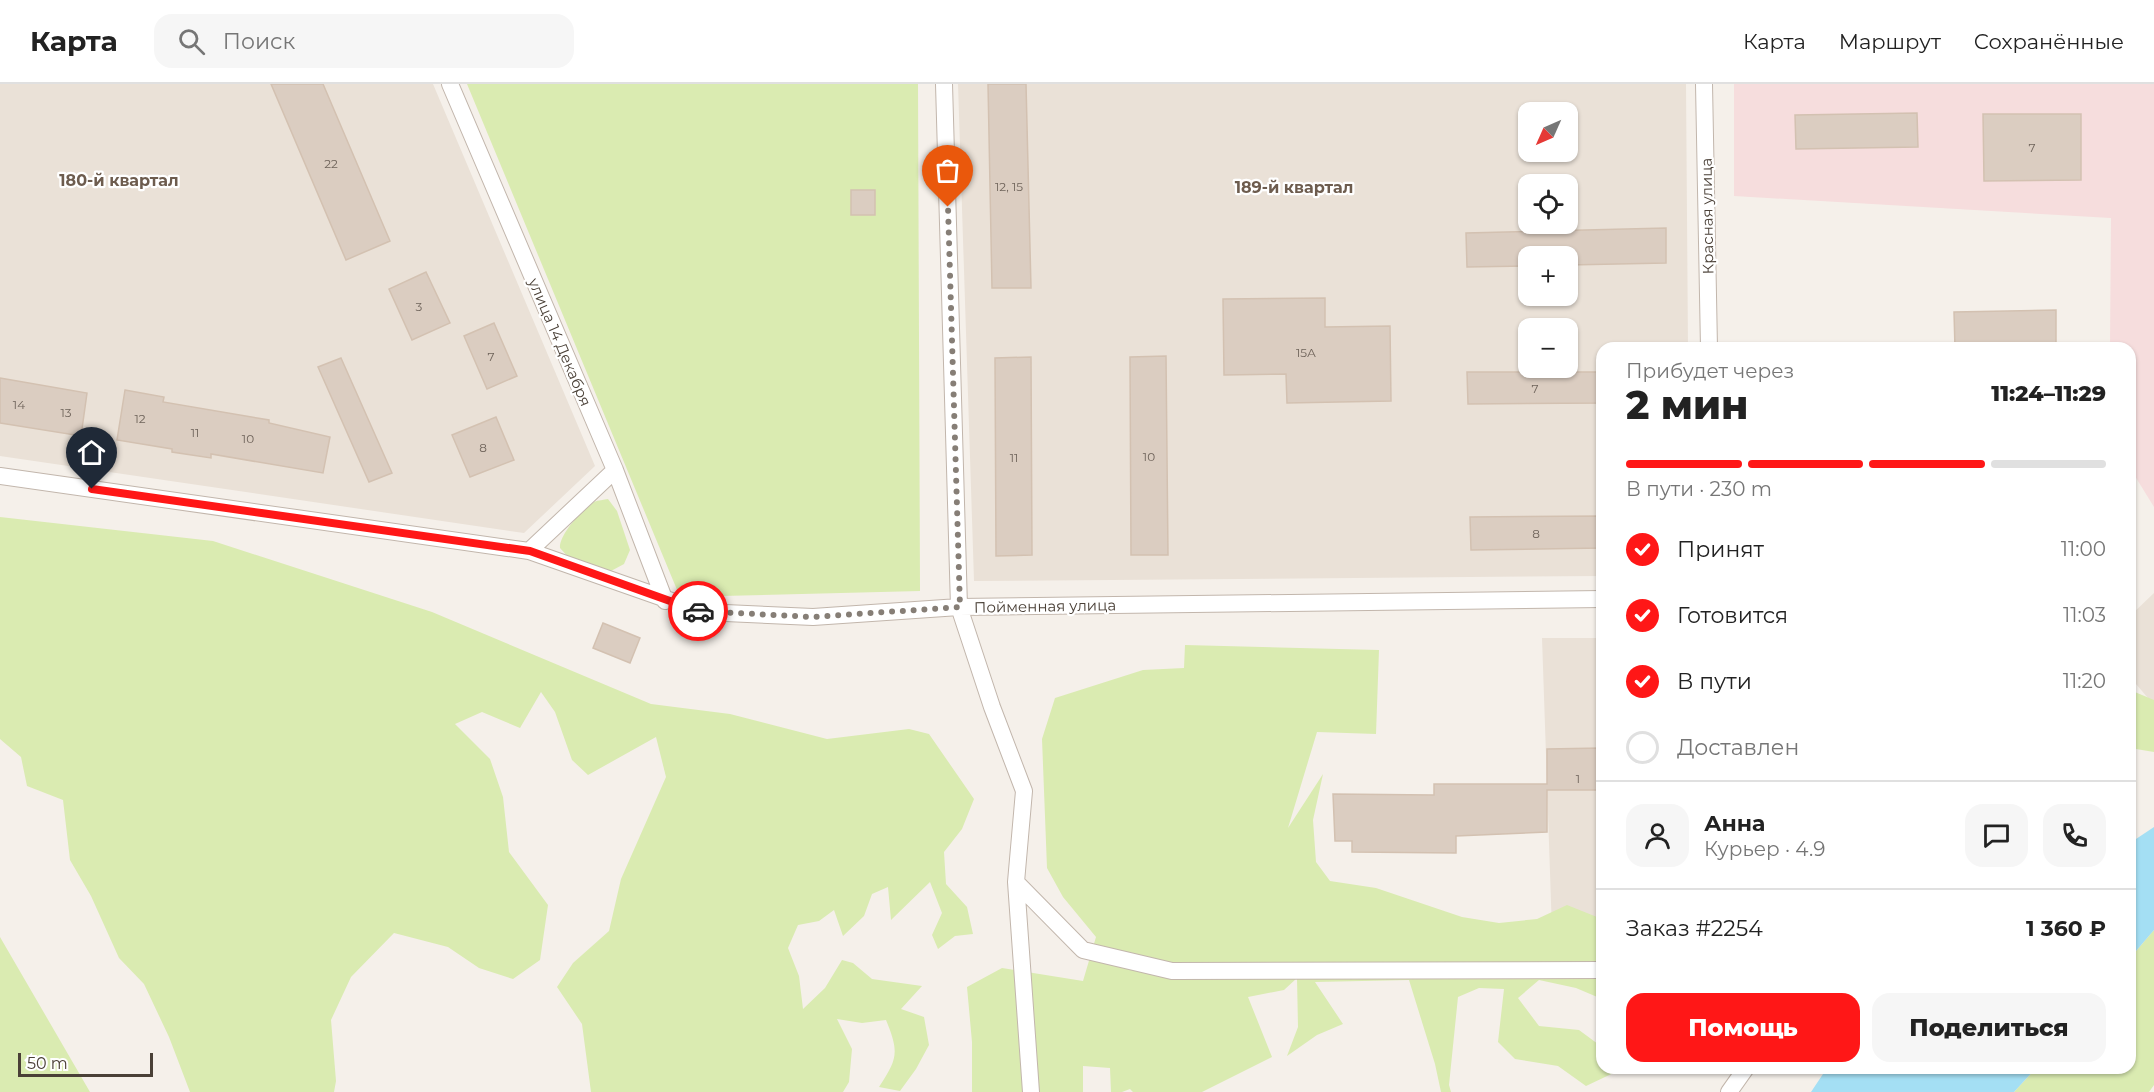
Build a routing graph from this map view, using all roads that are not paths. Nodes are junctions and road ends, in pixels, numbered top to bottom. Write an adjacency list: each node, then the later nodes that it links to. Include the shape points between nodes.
1 (450, 84): 5 (street, улица 14 Декабря)
2 (944, 84): 10 (street)
3 (1704, 84): 4 (street, Красная улица)
4 (1708, 342)
5 (615, 470): 7 (street); 9 (street, улица 14 Декабря)
6 (0, 476): 7 (street, Пойменная улица)
7 (530, 551): 9 (street, Пойменная улица)
8 (1596, 599): 10 (street, Пойменная улица)
9 (665, 601): 10 (street, Пойменная улица, via 703,612 813,617)
10 (960, 607): 11 (street, via 1024,791)
11 (1016, 882): 12 (street, via 1083,950 1172,971); 14 (street)
12 (1596, 970)
13 (1742, 1074): 15 (street)
14 (1031, 1092)
15 (1729, 1092)

